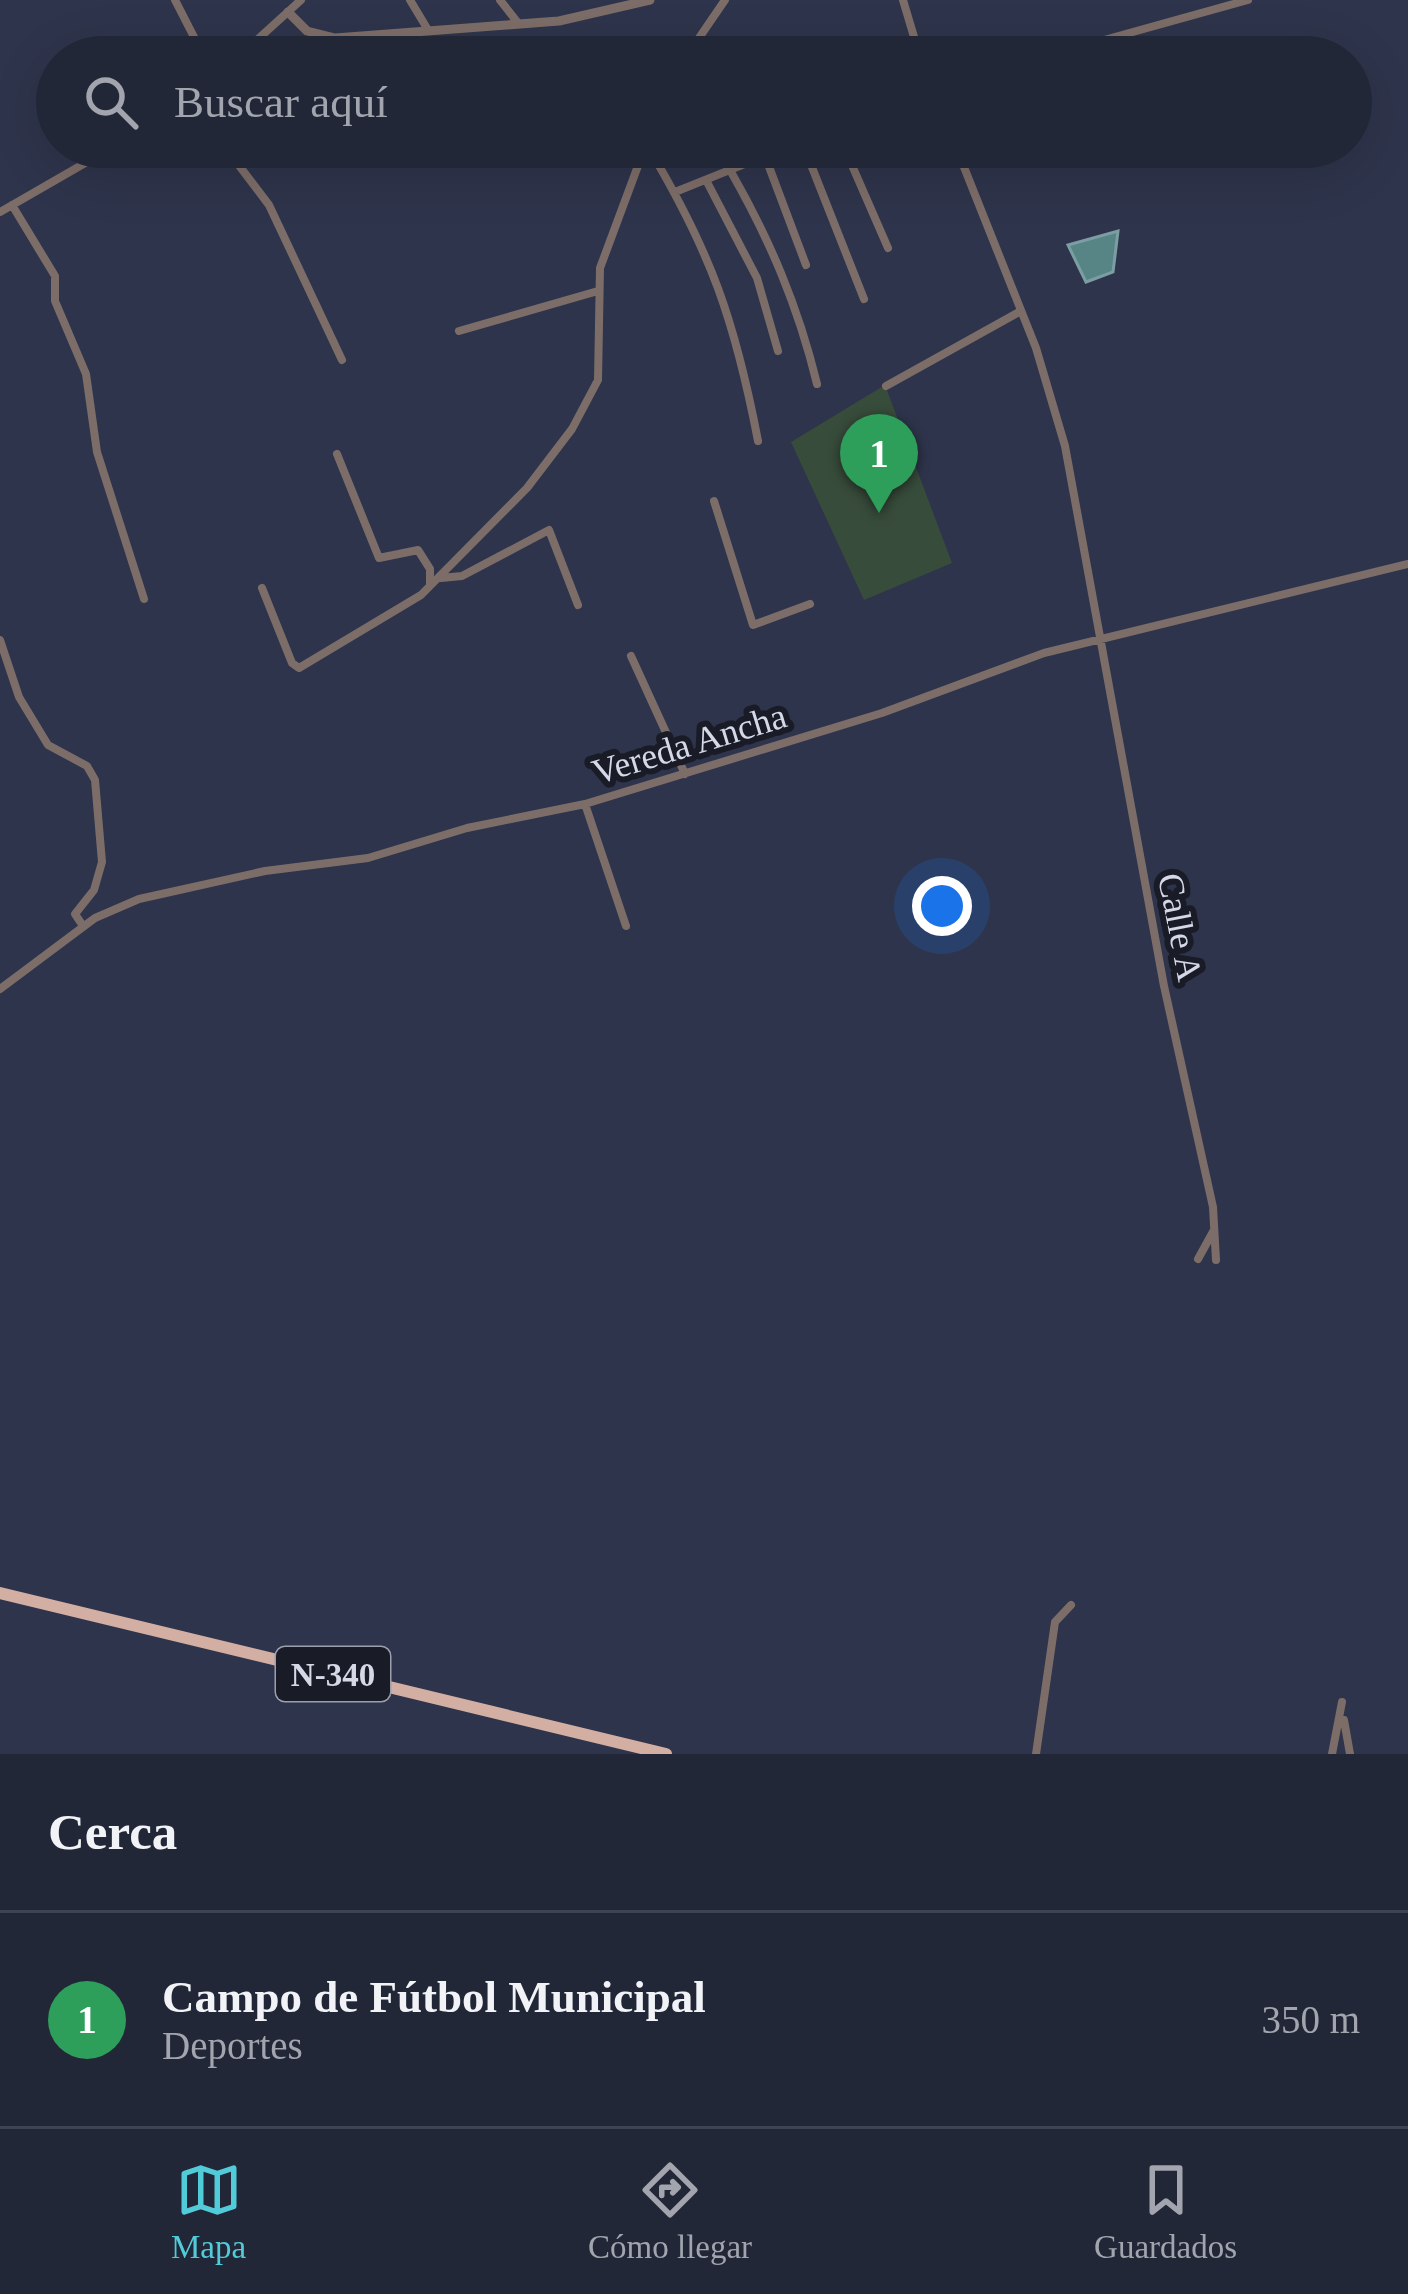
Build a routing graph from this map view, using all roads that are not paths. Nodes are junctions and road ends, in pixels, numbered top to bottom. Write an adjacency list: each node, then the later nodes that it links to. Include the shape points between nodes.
1 (175, 0): 12 (street)
2 (301, 0): 9 (street)
3 (410, 0): 11 (street)
4 (500, 0): 10 (street)
5 (650, 0): 10 (street, via 584,18)
6 (724, 0): 16 (street)
7 (903, 0): 17 (street)
8 (1248, 0): 18 (street)
9 (288, 12): 13 (street); 14 (street)
10 (518, 23): 11 (street)
11 (428, 30): 15 (street)
12 (194, 36)
13 (261, 36)
14 (319, 36)
15 (350, 36)
16 (700, 36)
17 (914, 36)
18 (1118, 36)
19 (76, 168): 31 (street)
20 (241, 168): 40 (street, via 269,206)
21 (637, 168): 35 (street, via 609,236)
22 (660, 168): 30 (street)
23 (735, 168): 28 (street)
24 (770, 168): 34 (street)
25 (811, 168): 36 (street)
26 (853, 168): 33 (street)
27 (965, 168): 37 (street, Calle A)
28 (730, 170): 29 (street); 41 (street, via 777,259)
29 (706, 180): 30 (street); 39 (street, via 757,278)
30 (675, 192): 43 (street, via 739,339)
31 (12, 205): 32 (street); 50 (street, via 55,276 56,306 86,374 97,452)
32 (0, 212)
33 (888, 248)
34 (806, 265)
35 (598, 291): 38 (street); 47 (street, via 598,380 572,429)
36 (864, 299)
37 (1022, 310): 42 (street); 53 (street, Calle A, via 1065,446)
38 (459, 331)
39 (778, 351)
40 (342, 360)
41 (817, 384)
42 (886, 386)
43 (758, 441)
44 (337, 454): 48 (street, via 380,558 418,550)
45 (714, 501): 51 (street, via 753,625)
46 (1408, 564): 53 (street, Vereda Ancha)
47 (439, 578): 48 (street); 52 (street, via 462,576 549,530)
48 (430, 586): 49 (street, via 299,668)
49 (262, 587)
50 (144, 599)
51 (810, 604)
52 (578, 605)
53 (1099, 639): 56 (street, Vereda Ancha); 61 (street, Calle A)
54 (0, 640): 58 (street, via 19,697 49,745 87,766 94,780 102,862 75,914)
55 (631, 656): 56 (street)
56 (686, 774): 57 (street, Vereda Ancha)
57 (585, 804): 58 (street, Vereda Ancha, via 368,859 200,884 121,905); 59 (street)
58 (83, 926): 60 (street, Vereda Ancha)
59 (626, 926)
60 (0, 989)
61 (1215, 1223): 62 (street); 63 (street, Calle A)
62 (1198, 1258)
63 (1216, 1260)
64 (0, 1593): 67 (highway, N-340)
65 (1071, 1605): 68 (street, via 1055,1622)
66 (1334, 1753): 69 (street, via 1342,1702)
67 (666, 1754)
68 (1036, 1754)
69 (1350, 1754)

